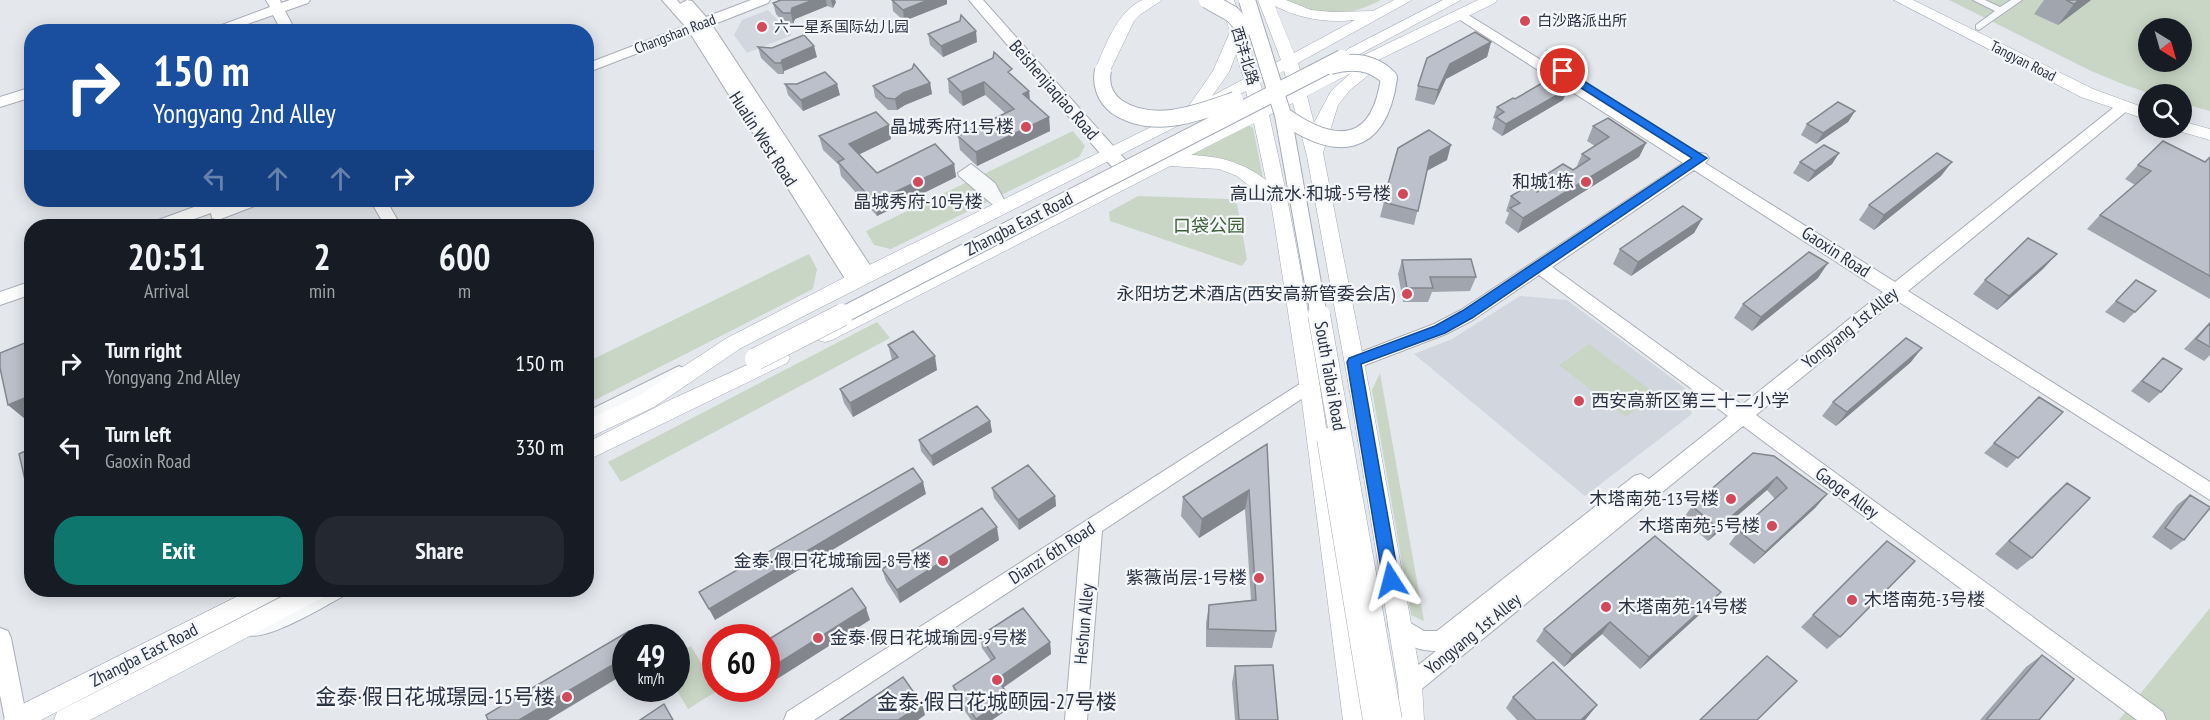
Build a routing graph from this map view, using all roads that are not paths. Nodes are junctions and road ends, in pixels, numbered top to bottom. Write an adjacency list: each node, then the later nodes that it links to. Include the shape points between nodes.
1 (303, 0): 22 (street)
2 (669, 0): 26 (street, Hualin West Road)
3 (683, 0): 26 (street, Hualin West Road)
4 (744, 0): 26 (street, Changshan Road)
5 (763, 0): 26 (street, Changshan Road)
6 (976, 0): 52 (street, Beishenjiaqiao Road)
7 (1155, 0): 40 (main road, bridge, via 1137,8 1127,18 1103,70 1103,90 1108,99 1130,113 1165,119 1197,114)
8 (1207, 0): 30 (main road, bridge, via 1232,14)
9 (1227, 0): 30 (main road, 西沣北路)
10 (1235, 0): 30 (main road, South Taibai Road)
11 (1247, 0): 47 (main road, South Taibai Road, bridge)
12 (1264, 0): 34 (main road)
13 (1275, 0): 24 (main road, via 1296,11 1330,18)
14 (1405, 0): 24 (main road, Zhangba East Road)
15 (1417, 0): 32 (main road)
16 (1435, 0): 32 (main road, Zhangba East Road)
17 (1490, 0): 23 (main road)
18 (1901, 0): 43 (main road, Tangyan Road)
19 (1924, 0): 29 (main road, Tangyan Road)
20 (1978, 0): 25 (street)
21 (2017, 0): 25 (street)
22 (275, 4): 27 (street); 28 (street)
23 (1464, 7): 31 (main road); 32 (main road); 54 (street, Gaoxin Road)
24 (1383, 11): 34 (main road, Zhangba East Road)
25 (2001, 11): 29 (street)
26 (696, 22): 33 (street, Changshan Road); 35 (street, Changshan Road); 63 (street, Hualin West Road)
27 (229, 24)
28 (286, 24)
29 (1979, 27): 41 (main road, Tangyan Road, via 2104,88)
30 (1241, 30): 37 (main road, 西沣北路); 46 (main road, via 1221,72); 92 (main road, South Taibai Road, bridge, via 1263,81 1293,234)
31 (1395, 46): 39 (main road); 53 (main road, via 1349,81 1328,105)
32 (1336, 56): 36 (main road, Zhangba East Road, bridge); 40 (main road, Zhangba East Road)
33 (594, 58)
34 (1290, 62): 37 (main road, Zhangba East Road); 39 (main road)
35 (594, 66)
36 (1319, 70): 47 (main road, bridge, via 1353,62 1384,71 1389,89 1375,126 1352,139 1333,141 1298,128); 69 (main road, Zhangba East Road, bridge)
37 (1253, 81): 44 (main road, 西沣北路); 46 (main road, Zhangba East Road)
38 (24, 94): 42 (street)
39 (1299, 94): 44 (main road); 53 (main road, South Taibai Road)
40 (1235, 100): 69 (main road, Zhangba East Road, bridge)
41 (2138, 100)
42 (0, 102)
43 (2118, 105): 45 (main road, Tangyan Road); 65 (street, Yongyang 1st Alley)
44 (1262, 112): 55 (main road); 57 (main road, South Taibai Road)
45 (2138, 112)
46 (1189, 115): 52 (main road, Zhangba East Road)
47 (1283, 115): 93 (main road, South Taibai Road, bridge)
48 (2192, 118): 49 (main road)
49 (2210, 122)
50 (2192, 129): 51 (main road)
51 (2210, 135)
52 (1109, 154): 56 (street, Beishenjiaqiao Road); 63 (main road, Zhangba East Road)
53 (1315, 156): 70 (main road, South Taibai Road)
54 (1698, 160): 62 (street); 65 (street, Gaoxin Road)
55 (1166, 161): 56 (main road); 57 (main road, via 1203,160 1230,165 1243,170)
56 (1132, 178): 72 (main road)
57 (1280, 202): 71 (main road, South Taibai Road)
58 (209, 207): 60 (street)
59 (235, 207): 61 (street)
60 (178, 219)
61 (204, 219)
62 (1539, 266): 70 (street, via 1467,315); 73 (street, Gaoge Alley)
63 (861, 277): 69 (main road, Zhangba East Road)
64 (24, 280): 66 (street)
65 (1894, 285): 73 (street, Yongyang 1st Alley); 77 (street, Gaoxin Road); 78 (street, Gaoxin Road)
66 (0, 289)
67 (24, 290): 68 (street)
68 (0, 299)
69 (745, 351): 72 (main road, Zhangba East Road); 74 (street, Zhangba East Road); 75 (main road, Zhangba East Road)
70 (1354, 362): 83 (main road, South Taibai Road)
71 (1309, 386): 79 (street, Dianzi 6th Road); 91 (main road, South Taibai Road)
72 (667, 412): 76 (main road, Zhangba East Road)
73 (1738, 412): 83 (street, Yongyang 1st Alley, via 1441,641 1422,641); 86 (street, Yongyang 1st Alley); 95 (street, Gaoge Alley)
74 (594, 415)
75 (594, 427)
76 (594, 449)
77 (2210, 479)
78 (2210, 492)
79 (1092, 527): 89 (street, Dianzi 6th Road); 90 (street, Heshun Alley)
80 (257, 597): 87 (main road, Zhangba East Road)
81 (302, 597): 85 (main road, Zhangba East Road)
82 (328, 597): 85 (street, Zhangba East Road, via 274,625)
83 (1399, 626): 86 (main road, South Taibai Road)
84 (0, 638): 87 (street)
85 (222, 638): 88 (main road, Zhangba East Road)
86 (1410, 685): 94 (main road, South Taibai Road)
87 (16, 720)
88 (66, 720)
89 (795, 720)
90 (1076, 720)
91 (1355, 720)
92 (1374, 720)
93 (1391, 720)
94 (1412, 720)
95 (2155, 720)

